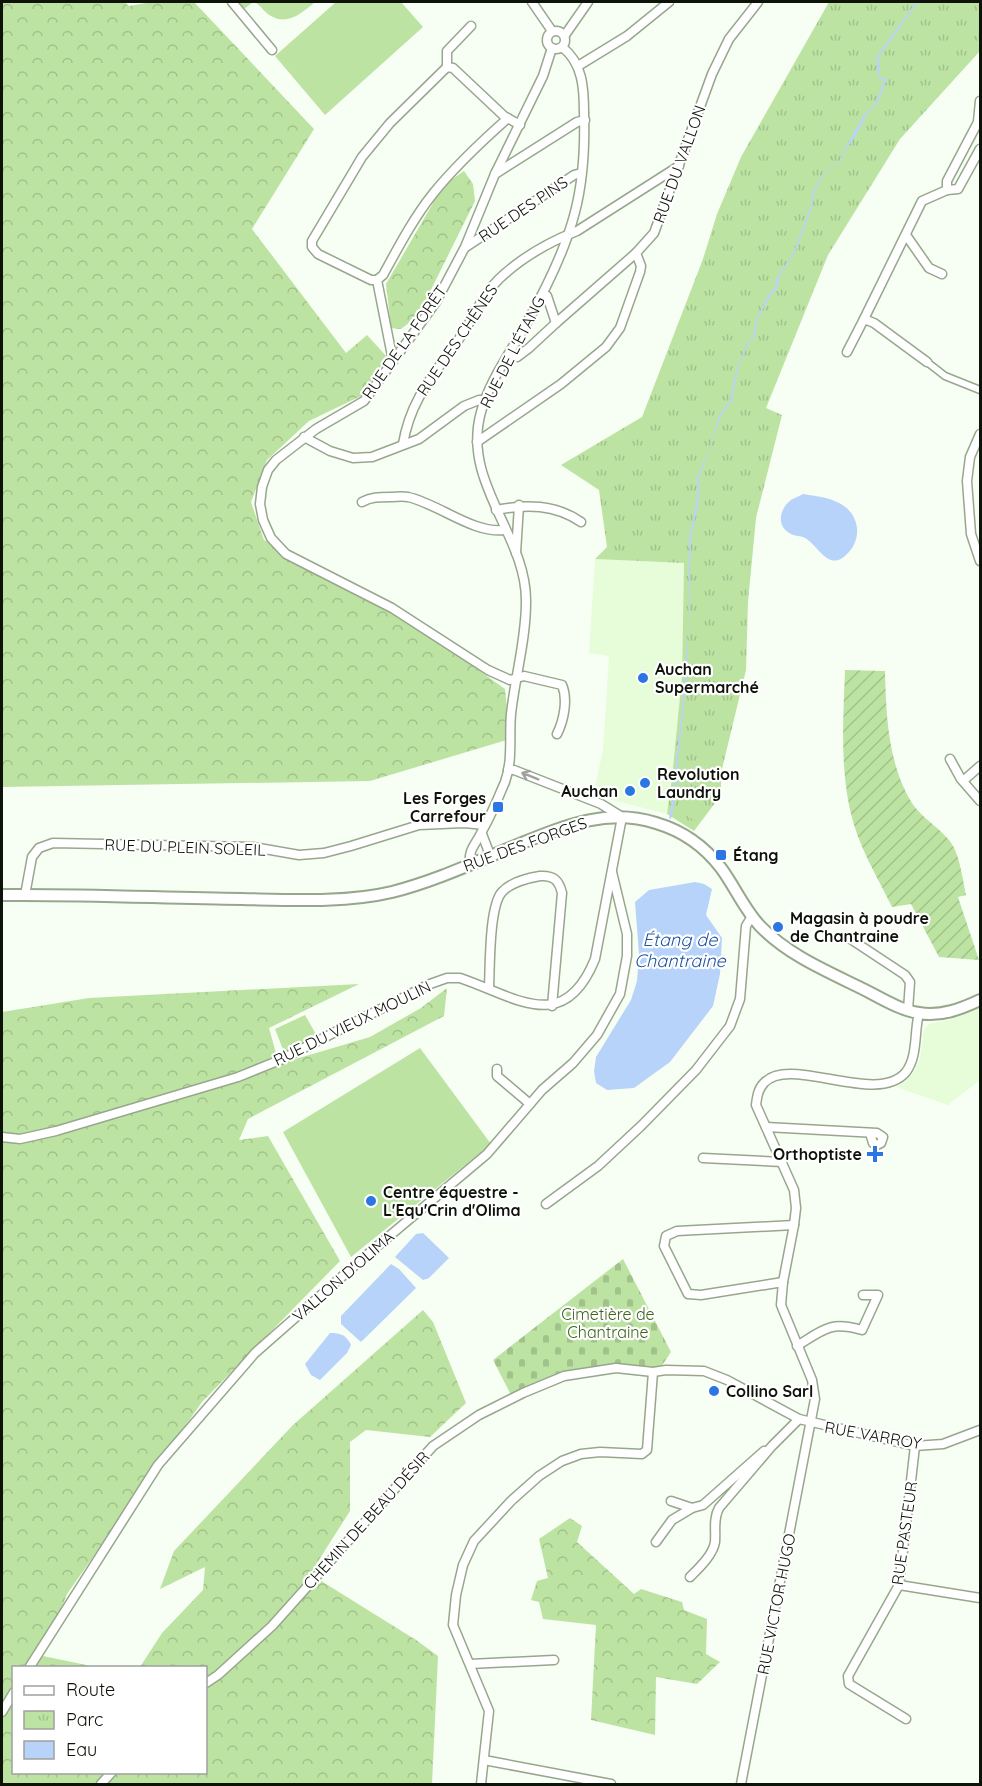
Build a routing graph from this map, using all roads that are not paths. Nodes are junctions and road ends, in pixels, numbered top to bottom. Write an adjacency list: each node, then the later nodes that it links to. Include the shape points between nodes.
1 (232, 2): 11 (street)
2 (532, 2): 7 (street)
3 (588, 2): 8 (street)
4 (669, 2): 12 (street, via 627,36)
5 (758, 2): 19 (street, RUE DU VALLON, via 729,39 712,74)
6 (471, 26): 13 (street, via 447,51)
7 (552, 31): 8 (street); 10 (street, via 548,35)
8 (565, 35): 9 (street)
9 (562, 47): 10 (street); 12 (street, RUE DE L'ÉTANG)
10 (552, 48): 17 (street, RUE DE LA FORÊT)
11 (272, 50)
12 (578, 66): 16 (street, RUE DE L'ÉTANG)
13 (447, 67): 15 (street, via 453,68); 28 (street, via 362,157 312,242 318,254)
14 (981, 101): 22 (street, via 978,122 947,181)
15 (508, 118): 17 (street); 28 (street, via 432,194)
16 (585, 120): 20 (street, RUE DE L'ÉTANG); 21 (street)
17 (520, 125): 21 (street, RUE DE LA FORÊT)
18 (981, 148): 22 (street, via 958,189)
19 (679, 166): 23 (street, RUE DES CHÊNES); 26 (street, RUE DU VALLON, via 654,233)
20 (581, 173): 23 (street, RUE DE L'ÉTANG); 25 (street, RUE DES PINS)
21 (495, 174): 25 (street, RUE DE LA FORÊT)
22 (947, 190): 24 (street, via 922,201)
23 (568, 235): 29 (street, RUE DE L'ÉTANG); 41 (street, RUE DES CHÊNES, via 518,264 485,296 416,399)
24 (906, 235): 27 (street, via 929,268); 30 (street)
25 (465, 247): 34 (street, RUE DE LA FORÊT, via 436,302)
26 (636, 253): 31 (street, RUE DU VALLON); 40 (street, via 640,272 620,328 606,347 561,384)
27 (942, 274)
28 (377, 280): 34 (street)
29 (543, 292): 31 (street); 33 (street, RUE DE L'ÉTANG)
30 (864, 319): 32 (street); 35 (street)
31 (556, 323): 33 (street, RUE DU VALLON, via 517,357)
32 (847, 352)
33 (510, 354): 37 (street, RUE DE L'ÉTANG)
34 (393, 361): 39 (street, RUE DE LA FORÊT, via 363,401)
35 (927, 362): 36 (street, via 945,376)
36 (981, 390)
37 (485, 400): 40 (street, RUE DE L'ÉTANG); 41 (street, via 464,406 419,439)
38 (981, 434): 48 (street, via 970,457 967,481 971,534)
39 (304, 437): 41 (street, via 353,458 372,457); 49 (street, RUE DE LA FORÊT, via 276,460 262,487 260,504 271,538 286,554 392,608 488,670 510,680)
40 (477, 442): 44 (street, RUE DE L'ÉTANG, via 479,462)
41 (403, 444)
42 (362, 502): 46 (street, via 406,496 494,531)
43 (519, 505): 44 (street); 45 (street, via 548,507); 47 (street)
44 (496, 510): 46 (street, RUE DE L'ÉTANG)
45 (581, 522)
46 (505, 530): 47 (street, RUE DE L'ÉTANG)
47 (516, 554): 49 (street, RUE DE L'ÉTANG, via 524,574 526,598)
48 (981, 561)
49 (516, 678): 50 (street, RUE DE LA FORÊT, via 524,676 562,685 566,693); 53 (street, RUE DE L'ÉTANG)
50 (557, 734)
51 (950, 759): 54 (street)
52 (981, 766): 54 (street)
53 (508, 770): 56 (street, one-way to 53, via 602,804); 57 (street, RUE DE L'ÉTANG)
54 (963, 781): 55 (street)
55 (981, 801)
56 (622, 817): 58 (main road, RUE DES FORGES, via 582,820); 60 (street, VALLON D'OLIMA); 63 (main road, RUE DES FORGES, via 656,823 694,842 722,869)
57 (483, 829): 58 (street); 59 (street, RUE DE L'ÉTANG, via 473,843); 62 (street, RUE DU PLEIN SOLEIL, via 464,823 419,825 324,853 299,855 253,847 53,843 39,848 32,857)
58 (490, 855): 59 (main road, RUE DES FORGES)
59 (470, 864): 62 (main road, RUE DES FORGES, via 391,892 351,897 287,900)
60 (612, 872): 67 (street, via 588,978 572,997); 70 (street, VALLON D'OLIMA, via 627,934 620,994 597,1035)
61 (2, 895): 62 (main road, RUE DES FORGES)
62 (25, 895)
63 (752, 916): 68 (main road, RUE DES FORGES, via 799,956); 76 (street, via 746,926 740,999 730,1026 696,1070 641,1126 598,1166)
64 (849, 938): 68 (street, via 905,975 910,982)
65 (489, 988): 67 (street, RUE DU VIEUX MOULIN, via 532,1005); 67 (street, via 497,898 503,890 529,878 554,878 562,893); 73 (street, RUE DU VIEUX MOULIN, via 460,978 447,978 238,1077 56,1131 20,1139)
66 (981, 1000): 68 (main road, RUE DES FORGES, via 948,1012)
67 (552, 1006)
68 (914, 1012): 71 (street, RUE VICTOR HUGO, via 912,1062 905,1073 889,1083 870,1084 784,1074 770,1078 762,1084 756,1105)
69 (497, 1069): 70 (street, via 497,1076)
70 (530, 1104): 96 (street, VALLON D'OLIMA, via 487,1154 255,1353 158,1465)
71 (766, 1127): 72 (street); 75 (street, RUE VICTOR HUGO)
72 (870, 1133)
73 (2, 1137)
74 (702, 1158): 75 (street)
75 (782, 1162): 77 (street, RUE VICTOR HUGO, via 794,1190)
76 (546, 1204)
77 (794, 1225): 78 (street, RUE VICTOR HUGO); 78 (street, via 677,1231 666,1236 663,1246 688,1294)
78 (783, 1282): 80 (street, RUE VICTOR HUGO, via 781,1305)
79 (863, 1295): 80 (street, via 878,1295 862,1329 831,1326)
80 (797, 1346): 84 (street, RUE VICTOR HUGO, via 812,1380 815,1399)
81 (616, 1368): 82 (street, RUE VARROY); 97 (street, CHEMIN DE BEAU DÉSIR, via 564,1376 523,1393 479,1415 433,1446 272,1626)
82 (653, 1372): 83 (street, RUE VARROY, via 704,1371); 95 (street, via 647,1450 642,1454 581,1454 562,1461 539,1476 474,1541 463,1565 453,1625)
83 (799, 1419): 84 (street, RUE VARROY); 86 (street)
84 (810, 1423): 87 (street, RUE VARROY); 104 (street, RUE VICTOR HUGO)
85 (981, 1430): 87 (street, RUE VARROY, via 943,1444)
86 (772, 1446): 89 (street, via 703,1505); 91 (street, via 715,1516 715,1545)
87 (915, 1446): 92 (street, RUE PASTEUR)
88 (671, 1501): 89 (street)
89 (692, 1508): 90 (street, via 672,1520)
90 (656, 1542)
91 (690, 1577)
92 (899, 1586): 93 (street); 100 (street, RUE PASTEUR, via 848,1676 849,1684)
93 (981, 1598)
94 (554, 1660): 95 (street)
95 (470, 1664): 101 (street, via 489,1712)
96 (30, 1666)
97 (207, 1682)
98 (12, 1695): 99 (street)
99 (2, 1712)
100 (906, 1719)
101 (484, 1760): 102 (street); 103 (street)
102 (481, 1785)
103 (611, 1785)
104 (741, 1785)

